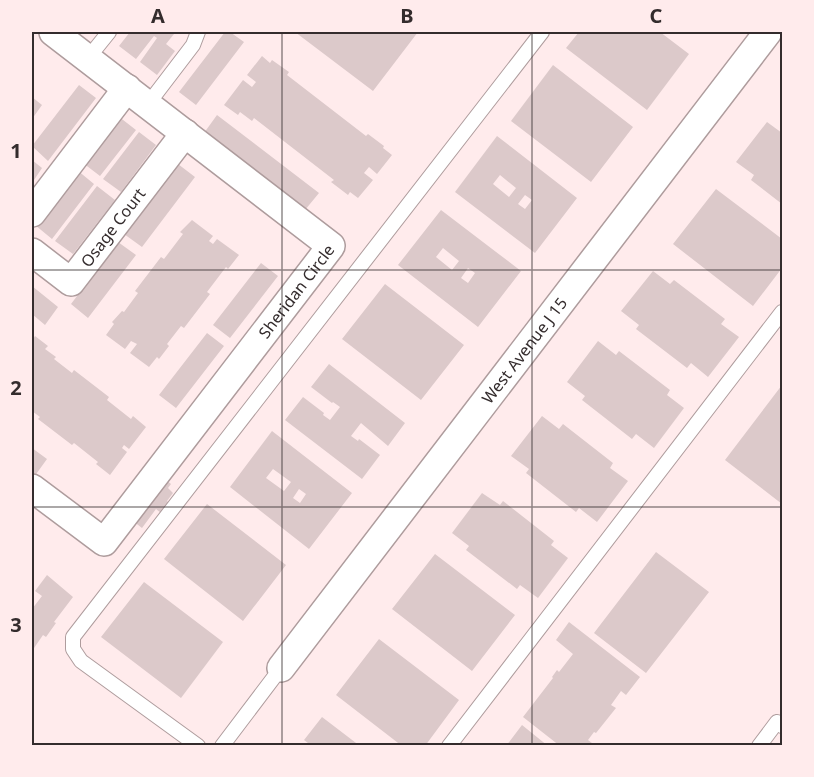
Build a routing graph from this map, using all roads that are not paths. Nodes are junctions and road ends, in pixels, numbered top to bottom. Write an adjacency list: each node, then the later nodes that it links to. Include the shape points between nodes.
1 (53, 32): 6 (street, Sheridan Circle)
2 (109, 32): 6 (lane)
3 (198, 32): 7 (lane, via 193,45)
4 (542, 32): 15 (lane, via 73,637 73,649 81,661)
5 (768, 32): 13 (street, West Avenue J 15)
6 (88, 58): 7 (street, Sheridan Circle)
7 (137, 96): 8 (street, Sheridan Circle); 9 (street)
8 (185, 133): 10 (street, Osage Court, via 70,282); 12 (street, Sheridan Circle, via 331,246 104,542)
9 (32, 213)
10 (32, 252)
11 (783, 312): 17 (lane)
12 (32, 488)
13 (281, 668): 16 (lane)
14 (783, 726): 18 (lane, via 777,722)
15 (198, 746)
16 (222, 746)
17 (449, 746)
18 (759, 746)

